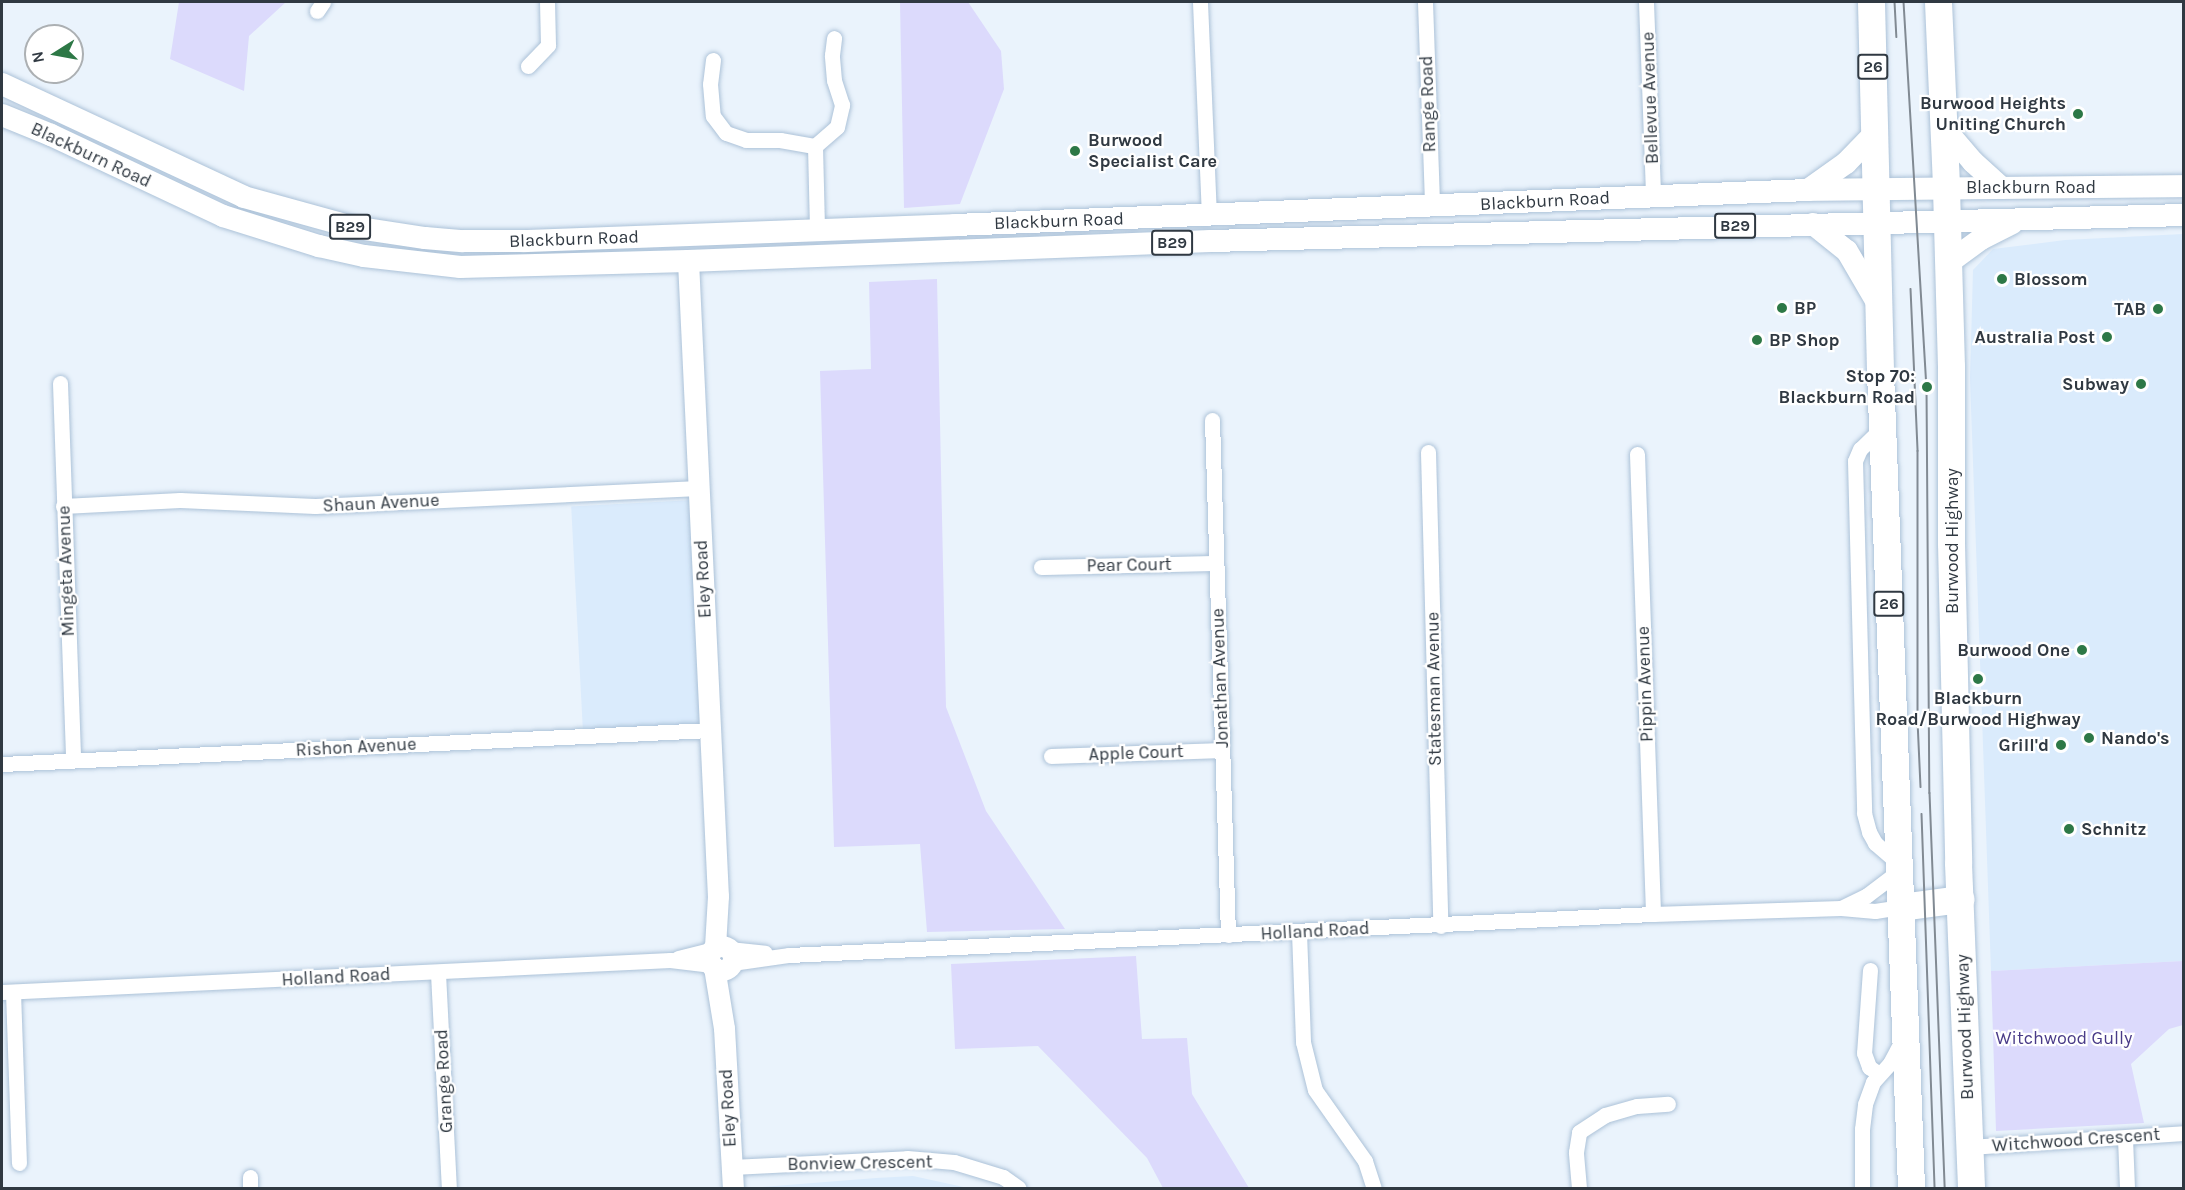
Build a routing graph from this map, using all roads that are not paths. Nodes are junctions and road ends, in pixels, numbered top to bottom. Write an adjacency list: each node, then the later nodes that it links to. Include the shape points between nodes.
1 (547, 2): 9 (street, via 548,45)
2 (1200, 2): 25 (street)
3 (1425, 2): 23 (street, Range Road)
4 (1646, 2): 22 (street, Bellevue Avenue)
5 (1871, 2): 14 (highway, 26)
6 (1938, 2): 13 (highway, Burwood Highway)
7 (834, 38): 15 (street, via 834,80 842,105 837,127)
8 (713, 60): 15 (street, via 713,116 726,133 746,140)
9 (528, 66)
10 (2, 84): 31 (main road, Blackburn Road / B29, via 244,197 352,227 425,238 493,242)
11 (2, 104): 16 (main road)
12 (2, 115): 16 (main road, Blackburn Road / B29)
13 (1943, 127): 18 (highway, Burwood Highway); 19 (main road)
14 (1875, 133): 20 (main road, via 1846,163); 21 (highway, 26)
15 (815, 146): 30 (street)
16 (96, 156): 33 (main road, Blackburn Road / B29, via 223,216 364,256 460,267)
17 (2184, 186): 19 (main road, Blackburn Road / B29)
18 (1946, 188): 19 (main road, Blackburn Road / B29); 21 (main road, Blackburn Road / B29); 27 (highway, Burwood Highway)
19 (2002, 188)
20 (1808, 189): 21 (main road, Blackburn Road / B29); 22 (main road, Blackburn Road / B29)
21 (1876, 189): 28 (highway, 26)
22 (1653, 195): 23 (main road, Blackburn Road / B29)
23 (1431, 206): 25 (main road, Blackburn Road / B29)
24 (2184, 215): 26 (main road, Blackburn Road / B29)
25 (1209, 216): 30 (main road, Blackburn Road / B29); 32 (main road)
26 (2015, 221): 27 (main road, Blackburn Road / B29); 34 (main road)
27 (1947, 222): 28 (main road, Blackburn Road / B29); 34 (highway, Burwood Highway)
28 (1877, 223): 29 (main road, Blackburn Road / B29); 35 (highway, 26)
29 (1813, 224): 32 (main road, Blackburn Road / B29); 35 (main road, via 1847,251)
30 (817, 230): 31 (main road, Blackburn Road / B29)
31 (687, 235): 33 (main road)
32 (1210, 241): 33 (main road, Blackburn Road / B29)
33 (688, 261): 40 (main road, Eley Road)
34 (1948, 262): 50 (highway, Burwood Highway)
35 (1878, 304): 49 (highway, 26)
36 (60, 383): 41 (street, Mingeta Avenue)
37 (1212, 420): 42 (street, Jonathan Avenue)
38 (1428, 452): 54 (street, Statesman Avenue)
39 (1637, 454): 53 (street, Pippin Avenue)
40 (699, 488): 41 (street, Shaun Avenue, via 315,506 180,500); 44 (main road, Eley Road)
41 (63, 506): 47 (street, Mingeta Avenue)
42 (1216, 563): 43 (street, Pear Court); 45 (street, Jonathan Avenue)
43 (1041, 567)
44 (711, 730): 47 (street, Rishon Avenue); 57 (main road, Eley Road)
45 (1222, 750): 46 (street, Apple Court); 56 (street, Jonathan Avenue)
46 (1051, 756)
47 (73, 760): 48 (street, Rishon Avenue)
48 (2, 764)
49 (1898, 867): 51 (highway, 26); 52 (street, Holland Road, via 1866,896)
50 (1960, 899): 51 (highway); 66 (highway, Burwood Highway)
51 (1900, 907): 52 (street, Holland Road, via 1875,911); 61 (highway, 26)
52 (1841, 908): 53 (street, Holland Road)
53 (1653, 915): 54 (street, Holland Road)
54 (1440, 926): 55 (street, Holland Road)
55 (1299, 932): 56 (street, Holland Road); 72 (street, via 1303,1042 1315,1090 1365,1161)
56 (1228, 935): 57 (street, Holland Road)
57 (722, 957): 59 (street, Holland Road); 68 (main road, Eley Road)
58 (1870, 970): 62 (street, via 1864,1053 1869,1067)
59 (438, 973): 60 (street, Holland Road); 69 (street, Grange Road)
60 (7, 992): 67 (street)
61 (1904, 1036): 62 (street, via 1890,1063); 75 (highway, 26)
62 (1879, 1074): 74 (street, via 1863,1112)
63 (1668, 1104): 73 (street, via 1637,1106 1605,1115 1578,1132)
64 (2184, 1133): 65 (street, Witchwood Crescent)
65 (2125, 1138): 66 (street, Witchwood Crescent); 77 (street)
66 (1969, 1147): 76 (highway, Burwood Highway)
67 (19, 1163)
68 (732, 1167): 70 (main road, Eley Road); 71 (street, Bonview Crescent, via 907,1158 954,1162 1003,1177)
69 (449, 1188)
70 (733, 1188)
71 (1019, 1188)
72 (1374, 1188)
73 (1579, 1188)
74 (1862, 1188)
75 (1911, 1188)
76 (1971, 1188)
77 (2127, 1188)

